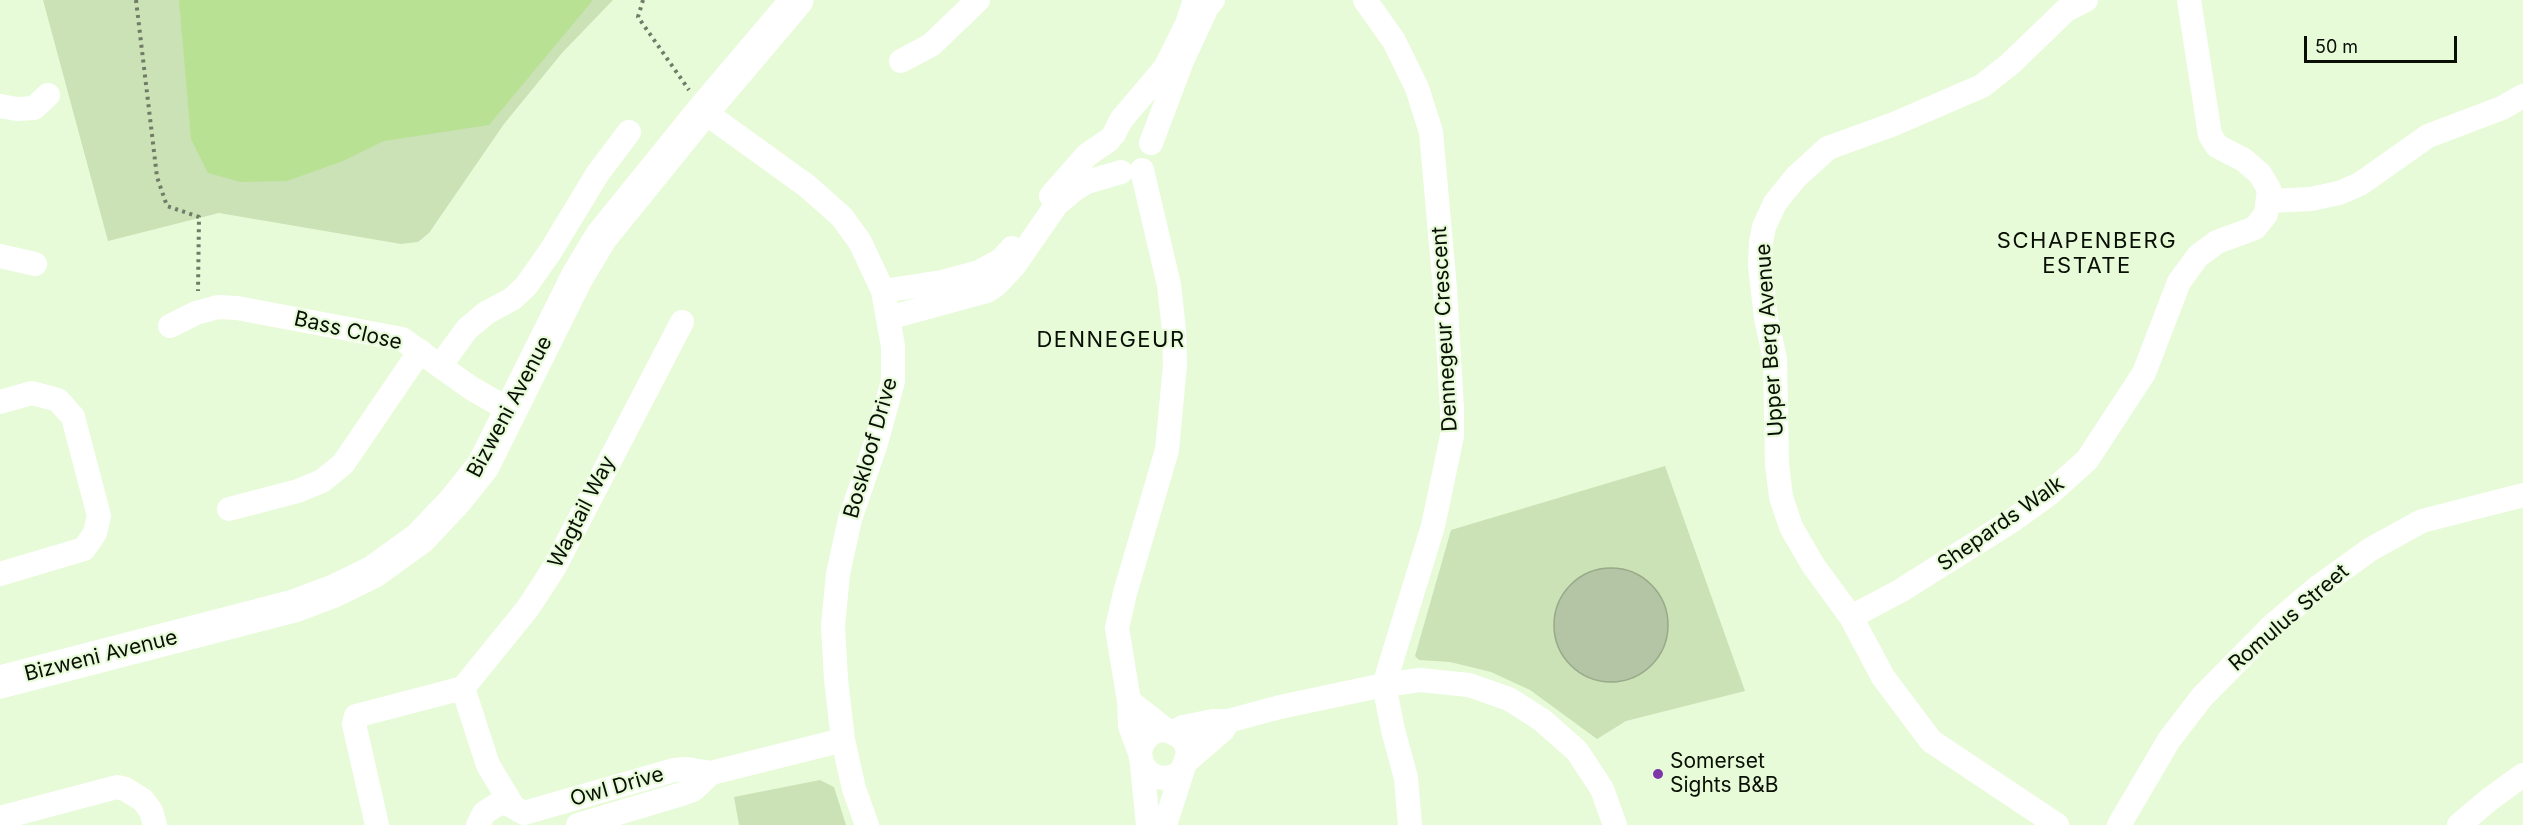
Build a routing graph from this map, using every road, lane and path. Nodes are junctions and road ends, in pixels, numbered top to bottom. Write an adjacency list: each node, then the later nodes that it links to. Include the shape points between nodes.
1 (136, 0): 25 (path, via 157,177 167,206 199,217)
2 (643, 0): 14 (path, via 638,17)
3 (797, 0): 14 (street, Bizweni Avenue)
4 (978, 0): 10 (street, via 931,45)
5 (1195, 0): 16 (street, via 1165,68)
6 (1213, 0): 17 (street, via 1182,61)
7 (1366, 0): 38 (street, Dennegeur Crescent, via 1394,41 1417,88 1431,132 1452,409 1449,453 1432,526)
8 (2084, 0): 36 (street, Upper Berg Avenue, via 2066,10 1982,86 1828,148 1796,177 1775,203 1764,227 1760,265 1775,359 1781,497 1791,527 1813,565)
9 (2189, 0): 19 (street, via 2210,135 2217,146 2244,160 2260,174 2269,189)
10 (901, 61)
11 (48, 95): 13 (street, via 34,108)
12 (2523, 96): 19 (street, via 2502,108 2428,135 2360,184 2339,194)
13 (0, 106)
14 (703, 111): 23 (street, Boskloof Drive, via 807,186 842,217 860,242); 32 (street, Bizweni Avenue, via 601,237)
15 (629, 132): 30 (street, via 526,286 467,329)
16 (1111, 137): 17 (street, via 1127,127 1135,128 1148,136); 18 (street, via 1107,155 1114,168); 22 (street, via 1087,155 1046,201)
17 (1151, 143): 18 (street, via 1152,158)
18 (1132, 171): 22 (street, via 1087,182 1075,189 1057,204 1014,266); 40 (street, via 1169,285 1175,365 1167,450 1117,628)
19 (2269, 201): 36 (street, Shepards Walk, via 2266,214 2255,228 2217,242 2198,256 2179,282 2144,373 2087,460 2013,520)
20 (0, 256): 21 (street)
21 (35, 264)
22 (992, 277): 24 (street)
23 (883, 291): 24 (street); 26 (street, Boskloof Drive)
24 (943, 292): 26 (street)
25 (196, 313): 28 (street, Bass Close); 29 (street, Bass Close, via 218,307 237,308 402,339)
26 (888, 318): 43 (street, Boskloof Drive, via 893,346 892,381 850,519 838,574 833,626)
27 (682, 322): 39 (street, Wagtail Way, via 554,568 528,608)
28 (170, 326)
29 (420, 351): 30 (street, Bass Close); 34 (street, via 343,464 322,481)
30 (440, 366): 32 (street, Bass Close)
31 (0, 402): 35 (street, via 32,393 58,400 73,417 99,516 95,533 84,549)
32 (512, 411): 37 (street, Bizweni Avenue, via 483,466 455,501 420,538 373,572 294,606)
33 (2523, 495): 61 (street, Romulus Street, via 2422,521 2371,549 2318,587 2272,626 2202,697 2169,740)
34 (229, 509)
35 (0, 574)
36 (1851, 617): 60 (street, Upper Berg Avenue, via 1882,677 1931,741)
37 (0, 682)
38 (1384, 685): 41 (street); 58 (street, via 1406,778); 59 (street, via 1420,680 1469,685 1509,699 1542,720 1577,751 1602,789)
39 (463, 688): 45 (street); 53 (street, via 356,716 354,724)
40 (1129, 701): 42 (street); 44 (street, via 1130,726)
41 (1228, 721): 42 (street); 46 (street)
42 (1170, 731): 44 (street, via 1156,731 1148,736 1142,744); 46 (street, via 1186,744)
43 (843, 740): 47 (street, Owl Drive); 55 (street, Boskloof Drive)
44 (1141, 759): 46 (street, via 1156,777 1175,776); 56 (street)
45 (488, 765): 49 (street); 51 (street)
46 (1185, 765): 57 (street)
47 (711, 773): 49 (street, Owl Drive, via 674,770); 54 (street, Owl Drive, via 682,795)
48 (2523, 775): 62 (street)
49 (522, 815): 51 (street, Owl Drive, via 498,804)
50 (0, 818): 52 (street, via 117,787 143,800)
51 (482, 818)
52 (155, 825)
53 (377, 825)
54 (578, 825)
55 (867, 825)
56 (1148, 825)
57 (1165, 825)
58 (1410, 825)
59 (1615, 825)
60 (2057, 825)
61 (2119, 825)
62 (2459, 825)

